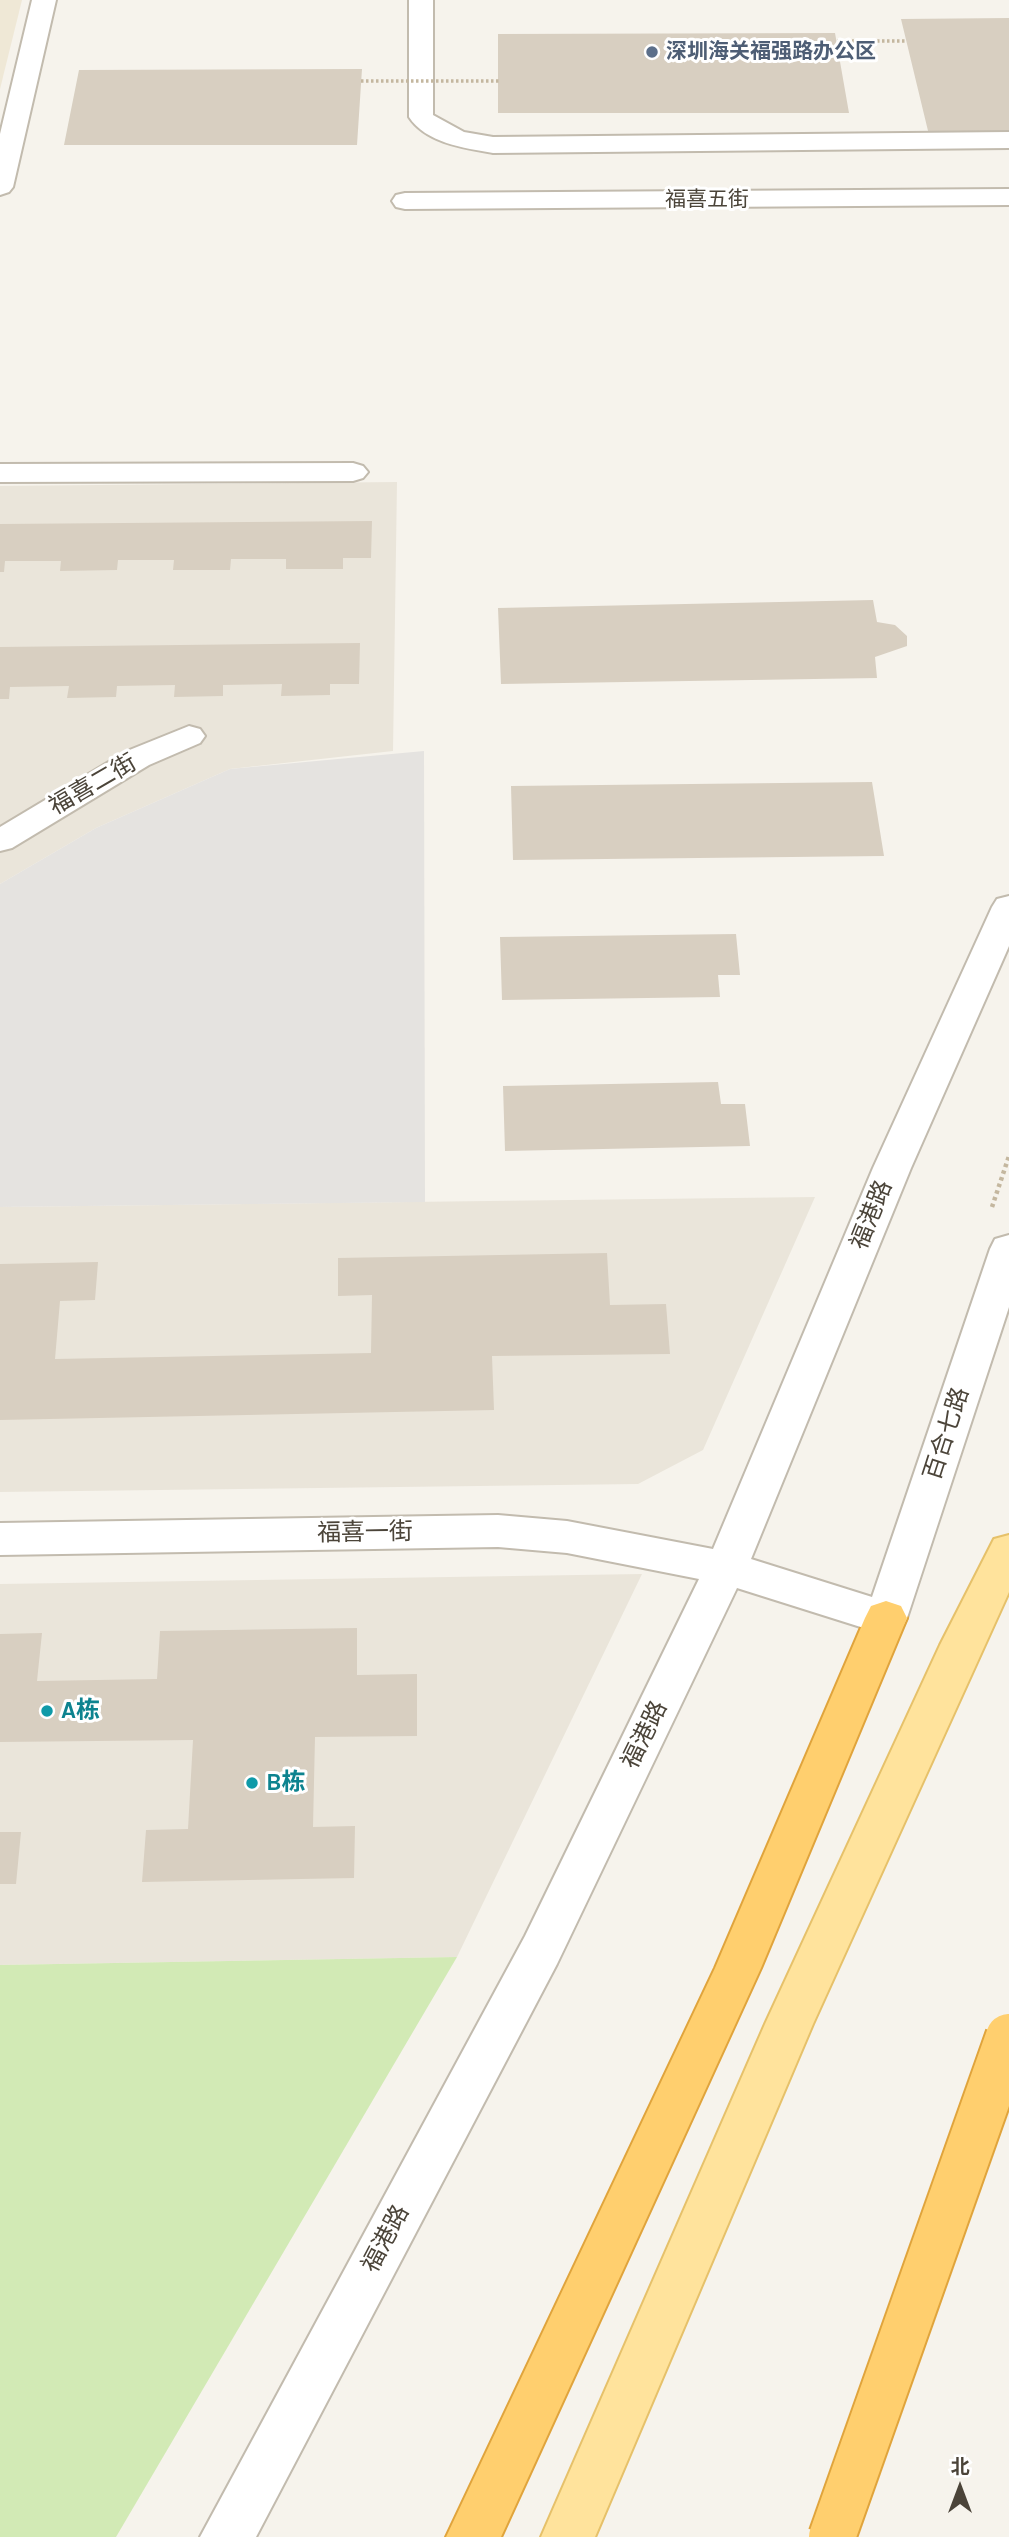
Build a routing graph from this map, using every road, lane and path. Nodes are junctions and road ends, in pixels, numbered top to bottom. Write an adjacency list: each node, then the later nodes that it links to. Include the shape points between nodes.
1 (44, 0): 9 (street)
2 (421, 0): 8 (street, via 421,117 440,133 493,145)
3 (836, 41): 4 (path)
4 (905, 41)
5 (361, 81): 6 (path, bridge)
6 (499, 81)
7 (1009, 140): 8 (street)
8 (702, 172): 10 (street, 福喜五街); 11 (street, 福喜五街)
9 (0, 187)
10 (1009, 197)
11 (405, 201)
12 (352, 472): 13 (street)
13 (0, 473)
14 (189, 736): 15 (street, 福喜二街, via 138,758)
15 (0, 841)
16 (1009, 907): 20 (street, 福港路, via 891,1168)
17 (1009, 1249): 21 (street, 百合七路)
18 (0, 1539): 20 (street, 福喜一街, via 498,1531 567,1537)
19 (1009, 1551): 25 (main road, via 961,1645 789,2024)
20 (726, 1568): 21 (street, 福喜一街); 23 (street, 福港路, via 541,1950)
21 (886, 1618): 24 (highway, via 738,1968)
22 (1009, 2038): 26 (highway, bridge)
23 (227, 2537)
24 (473, 2537)
25 (568, 2537)
26 (832, 2537)

